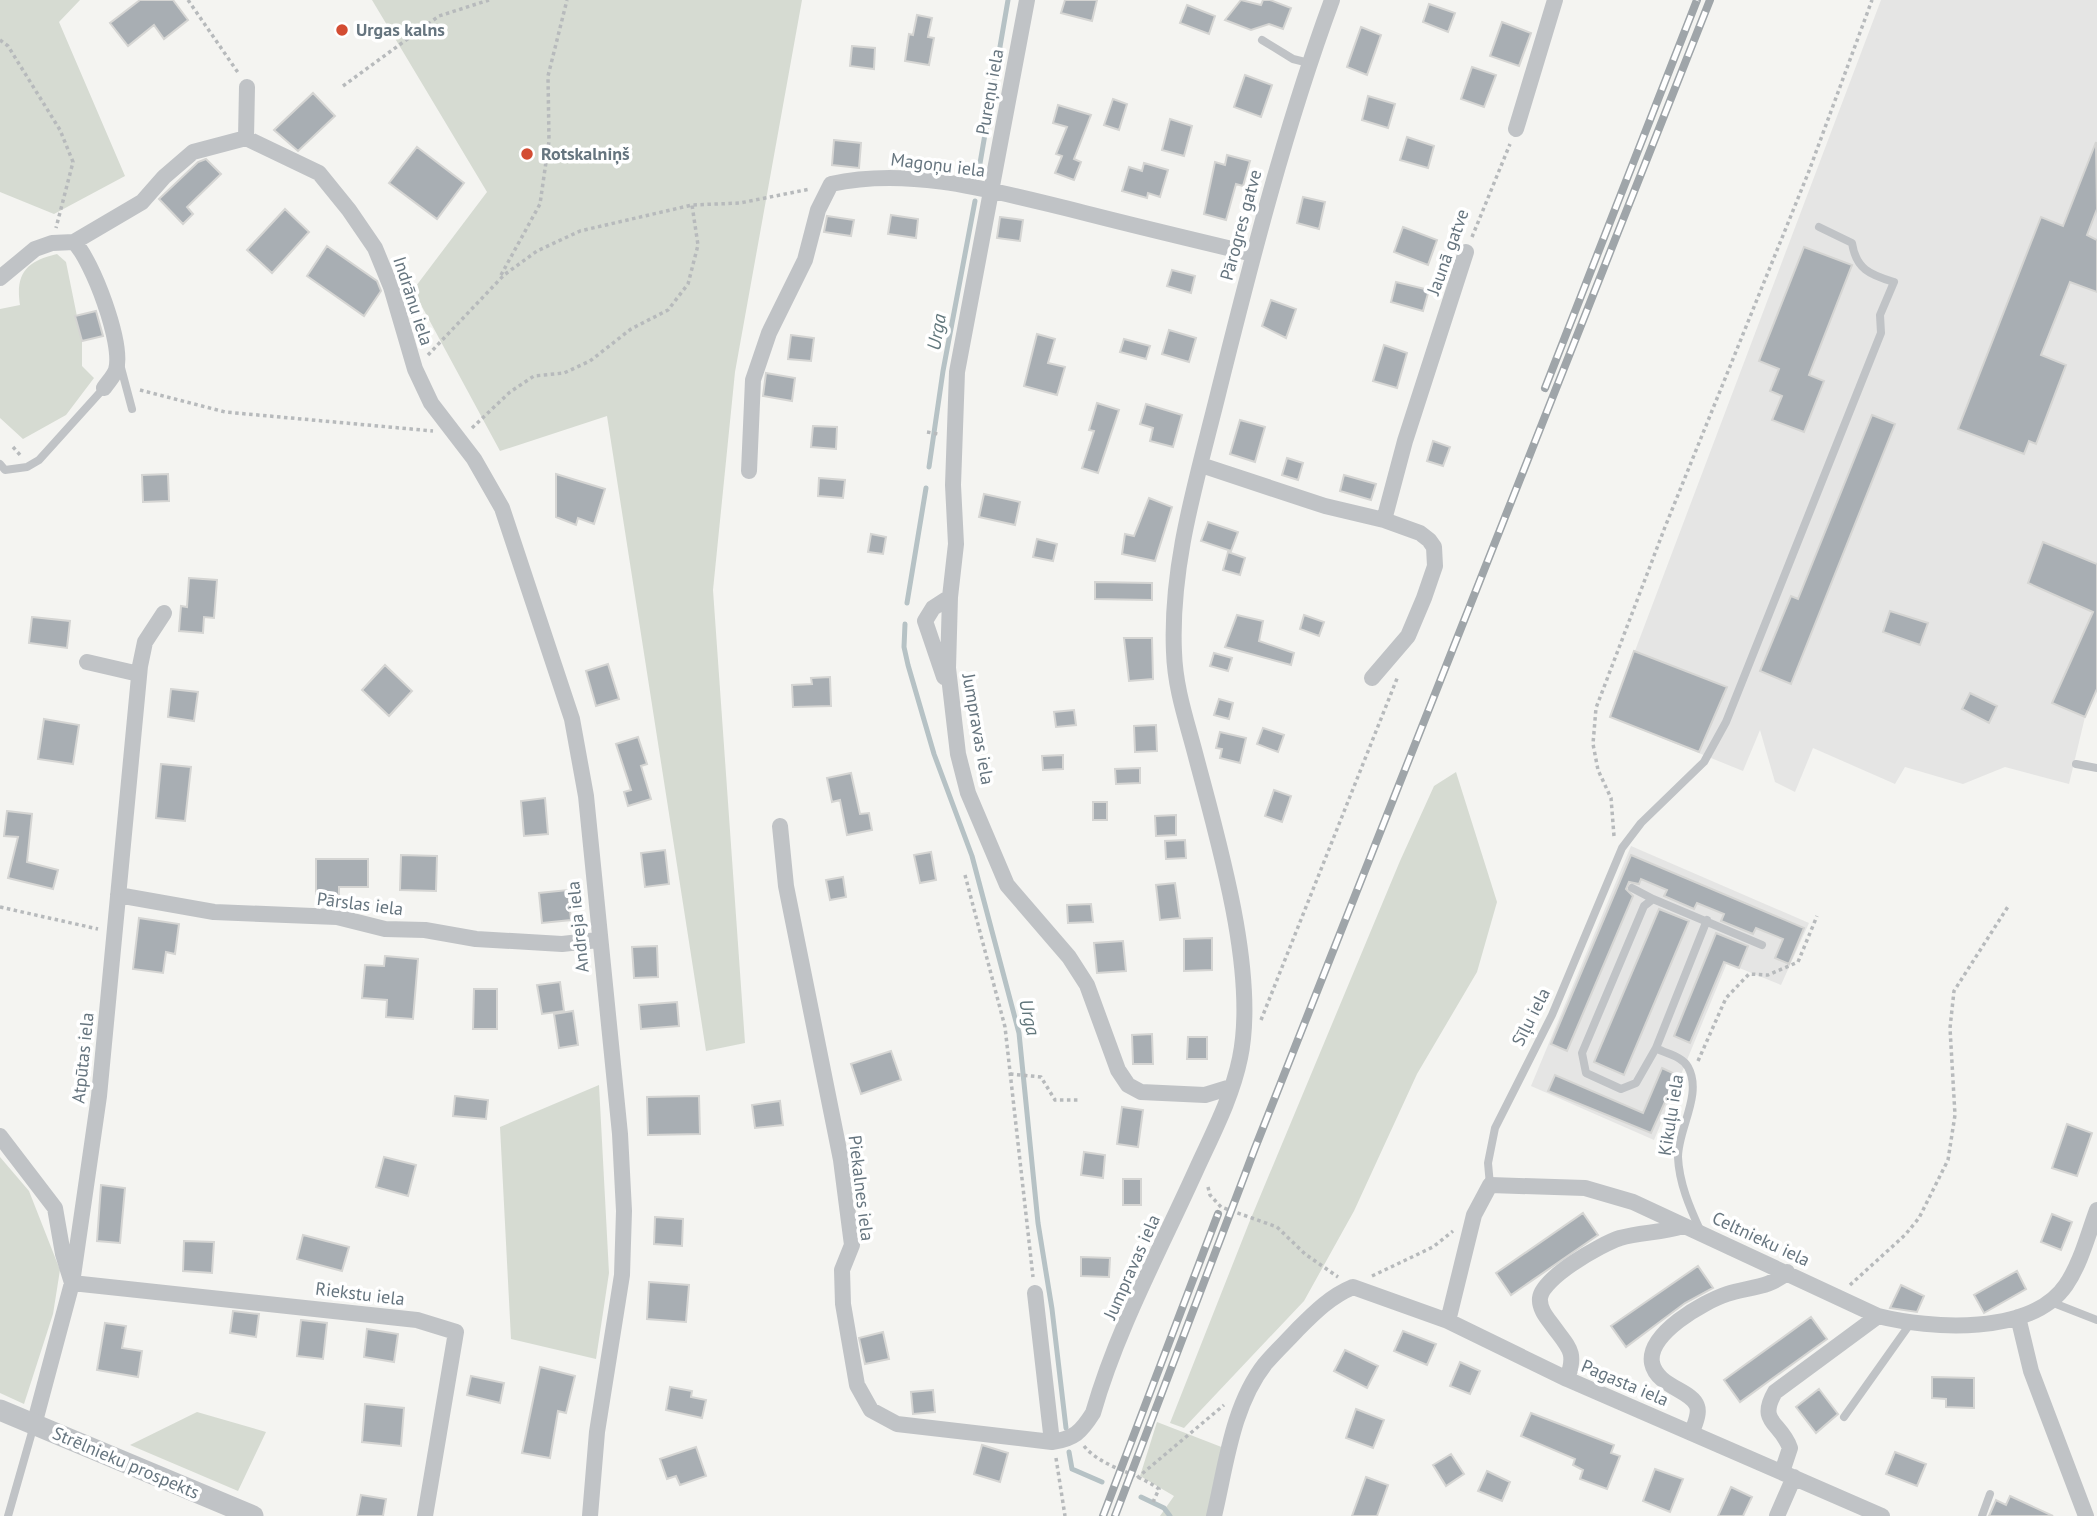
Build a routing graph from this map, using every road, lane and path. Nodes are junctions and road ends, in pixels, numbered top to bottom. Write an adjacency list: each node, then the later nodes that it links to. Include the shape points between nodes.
1 (188, 0): 12 (path)
2 (489, 0): 11 (path, via 439,16)
3 (568, 0): 24 (path, via 548,76 549,141 540,204)
4 (1027, 0): 16 (street, Pureņu iela)
5 (1332, 0): 10 (street, Pārogres gatve)
6 (1555, 0): 13 (street)
7 (1871, 0): 49 (path, via 1809,170 1596,708 1593,744 1614,811)
8 (0, 40): 20 (path, via 55,121 73,162)
9 (1262, 40): 10 (lane)
10 (1309, 63): 22 (street, Pārogres gatve)
11 (343, 86)
12 (247, 87): 14 (street)
13 (1516, 129): 21 (path, Jaunā gatve)
14 (246, 138): 19 (street, via 193,152 142,202); 26 (street, Indrānu iela, via 319,173 349,209 375,248)
15 (831, 184): 16 (street, Magoņu iela, via 904,178); 17 (path, via 740,203); 37 (street, via 818,210 805,260 769,333 754,380)
16 (992, 190): 22 (street, Magoņu iela); 39 (street, Jumpravas iela, via 957,372 956,544)
17 (692, 205): 24 (path, via 580,231 537,251); 30 (path, via 698,245 688,284 668,310 631,329 590,361 564,373 534,376 471,429)
18 (1819, 227): 49 (lane, Sīļu iela, via 1852,243 1854,257 1867,274 1894,282 1880,315 1881,333 1726,722 1704,762 1641,823)
19 (74, 242): 20 (street); 25 (street, via 89,262)
20 (52, 243): 23 (street, via 18,260)
21 (1466, 251): 38 (street, Jaunā gatve)
22 (1252, 254): 36 (street, Pārogres gatve)
23 (0, 278)
24 (498, 280): 26 (path)
25 (118, 358): 27 (street); 28 (lane)
26 (415, 369): 30 (street, Andreja iela)
27 (104, 387): 35 (lane, via 39,460 5,470)
28 (128, 387): 29 (lane); 30 (path, via 225,412)
29 (132, 409)
30 (451, 432): 59 (street, Andreja iela, via 474,459 502,508 572,719 586,796)
31 (926, 432): 32 (path)
32 (944, 435)
33 (13, 447): 34 (path)
34 (21, 457)
35 (0, 464)
36 (1201, 465): 38 (street, via 1325,506); 65 (street, Jumpravas iela, via 1178,570 1174,653 1177,684 1233,908 1244,1011 1240,1059)
37 (749, 471)
38 (1384, 520): 43 (street, via 1429,540 1435,566 1408,636)
39 (950, 597): 45 (street, Jumpravas iela); 45 (street, via 933,608 925,621)
40 (164, 613): 44 (street, Atpūtas iela, via 145,642)
41 (88, 662): 44 (street)
42 (1401, 667): 61 (path)
43 (1372, 678)
44 (138, 682): 52 (street, Atpūtas iela)
45 (949, 689): 65 (street, Jumpravas iela, via 968,793 1007,885 1062,948 1087,985 1118,1070 1141,1092 1205,1095)
46 (2076, 764): 47 (lane)
47 (2097, 768)
48 (780, 826): 91 (street, Piekalnes iela, via 786,887 841,1160 852,1245 842,1270 843,1304 857,1385 871,1409 897,1424)
49 (1615, 866): 69 (lane, Sīļu iela, via 1552,1015 1495,1128 1488,1163)
50 (965, 875): 63 (path, via 1005,1027)
51 (1632, 888): 53 (lane)
52 (118, 895): 58 (street, Atpūtas iela); 59 (street, Pārslas iela, via 214,912 337,917 385,929 476,939 562,944)
53 (1653, 899): 57 (lane); 62 (lane, via 1644,906 1582,1053 1582,1063 1587,1073 1629,1089)
54 (2009, 905): 78 (path, via 1954,991 1950,1028 1955,1115 1948,1160 1919,1218)
55 (0, 907): 58 (path)
56 (1817, 916): 64 (path, Ķikuļu iela, via 1798,962 1768,975 1749,975 1726,998)
57 (1707, 920): 60 (lane); 62 (lane)
58 (114, 932): 75 (street, Atpūtas iela, via 99,1096)
59 (598, 940): 100 (street, Andreja iela, via 620,1135 625,1249 597,1432)
60 (1762, 945)
61 (1259, 1025)
62 (1656, 1048): 64 (lane, via 1683,1060)
63 (1010, 1074): 66 (path, via 1041,1077 1055,1100); 77 (path)
64 (1690, 1078): 73 (lane, Ķikuļu iela, via 1693,1087 1678,1160)
65 (1231, 1087): 68 (street, Jumpravas iela)
66 (1078, 1100)
67 (0, 1136): 75 (street, via 55,1208)
68 (1200, 1161): 76 (path, via 1210,1195 1222,1207 1277,1227 1305,1254); 91 (street, Jumpravas iela, via 1093,1413 1076,1435)
69 (1490, 1185): 71 (street); 72 (street, Celtnieku iela, via 1585,1188 1633,1202)
70 (2097, 1210): 79 (street, Celtnieku iela, via 2076,1267)
71 (1474, 1214): 76 (path, via 1433,1247); 83 (street)
72 (1683, 1226): 73 (street, Celtnieku iela); 85 (street, via 1616,1240 1549,1280 1541,1290 1544,1313 1571,1349)
73 (1701, 1232): 74 (street, Celtnieku iela)
74 (1787, 1272): 78 (street, Celtnieku iela); 90 (street, via 1766,1285 1714,1300 1654,1343 1653,1368 1662,1380 1696,1403)
75 (72, 1283): 89 (street, Atpūtas iela); 99 (street, Riekstu iela, via 417,1320 456,1332)
76 (1353, 1287): 83 (street, Pagasta iela); 86 (street, via 1330,1299 1306,1321 1265,1364)
77 (1035, 1293): 91 (street)
78 (1839, 1296): 80 (street, Celtnieku iela)
79 (2050, 1301): 81 (street, Celtnieku iela); 82 (lane)
80 (1878, 1315): 84 (street, Celtnieku iela); 93 (street, via 1775,1392 1767,1415 1790,1448)
81 (2018, 1317): 84 (street, Celtnieku iela, via 1976,1326); 106 (street, via 2031,1371)
82 (2097, 1320)
83 (1448, 1321): 85 (street, Pagasta iela)
84 (1910, 1324): 88 (lane)
85 (1567, 1379): 90 (street, Pagasta iela)
86 (1251, 1387): 94 (path, via 1240,1391); 102 (street, via 1239,1414)
87 (0, 1410): 89 (street, Strēlnieku prospekts)
88 (1844, 1417)
89 (34, 1425): 97 (lane); 98 (street, Strēlnieku prospekts)
90 (1692, 1433): 93 (street, Pagasta iela)
91 (1052, 1442): 101 (path)
92 (1094, 1458): 94 (path)
93 (1788, 1475): 103 (street); 104 (street, Pagasta iela)
94 (1137, 1478): 96 (path, via 1159,1489)
95 (1990, 1494): 105 (lane)
96 (1153, 1502)
97 (8, 1516)
98 (253, 1516)
99 (425, 1516)
100 (590, 1516)
101 (1065, 1516)
102 (1214, 1516)
103 (1777, 1516)
104 (1882, 1516)
105 (1982, 1516)
106 (2087, 1516)

